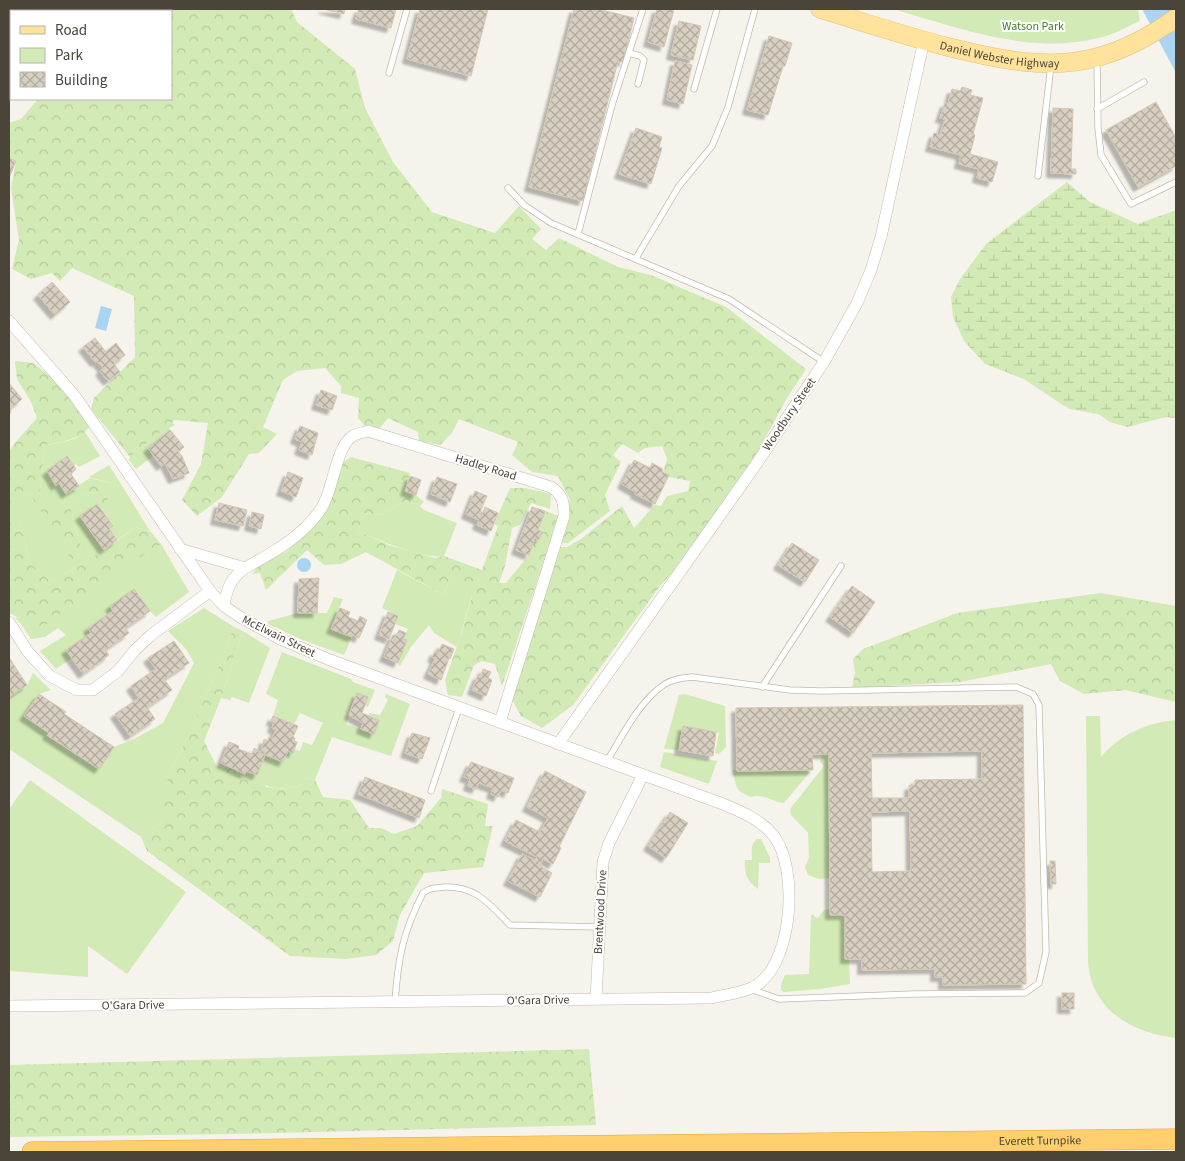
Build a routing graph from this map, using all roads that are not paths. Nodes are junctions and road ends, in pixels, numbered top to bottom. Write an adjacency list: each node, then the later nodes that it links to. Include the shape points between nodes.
1 (408, 9): 11 (lane)
2 (643, 9): 8 (lane)
3 (717, 9): 14 (lane)
4 (755, 9): 20 (lane, via 728,108 712,146 679,186)
5 (820, 9): 7 (main road, Daniel Webster Highway)
6 (1176, 18): 9 (main road, Daniel Webster Highway, via 1126,47)
7 (924, 40): 10 (main road, Daniel Webster Highway, via 1012,62); 22 (street, Woodbury Street, via 871,270 857,304)
8 (628, 53): 13 (lane, via 644,60); 19 (lane)
9 (1097, 57): 10 (main road, Daniel Webster Highway); 15 (lane)
10 (1051, 63): 16 (lane)
11 (389, 73)
12 (1144, 82): 15 (lane)
13 (638, 84)
14 (694, 89)
15 (1097, 109): 17 (lane, via 1101,154 1131,204)
16 (1038, 176)
17 (1176, 182)
18 (508, 188): 19 (lane, via 524,206 551,223)
19 (578, 234): 20 (lane)
20 (636, 258): 22 (lane, via 729,299)
21 (9, 321): 23 (street, McElwain Street, via 74,395)
22 (824, 362): 32 (street, Woodbury Street, via 722,513)
23 (180, 549): 25 (street); 26 (street, McElwain Street)
24 (841, 566): 29 (lane)
25 (245, 568): 27 (street, Hadley Road, via 234,576); 31 (street, Hadley Road, via 302,533 322,508 342,448 352,436 368,431 551,487 563,499 564,516)
26 (210, 591): 27 (street, McElwain Street); 28 (street, via 150,636 118,671 93,690 77,690 50,676 28,652)
27 (224, 606): 30 (street, McElwain Street, via 280,639)
28 (9, 622)
29 (762, 687): 33 (lane, via 692,677 666,683 642,706); 37 (lane, via 821,692 1016,687 1033,694 1039,704 1046,952 1039,983 1025,993 779,999)
30 (459, 708): 31 (street, McElwain Street); 35 (lane)
31 (500, 722): 32 (street, McElwain Street)
32 (558, 744): 33 (street, McElwain Street)
33 (607, 762): 34 (street, McElwain Street)
34 (643, 775): 36 (street, Brentwood Drive, via 608,843 603,862); 37 (street, O'Gara Drive, via 751,816 767,828 782,849 788,876 783,946 770,973)
35 (431, 791)
36 (600, 926): 38 (street, Brentwood Drive); 39 (lane, via 510,925 476,894 451,887 430,888 416,906 404,940 397,970)
37 (750, 989): 38 (street, O'Gara Drive, via 711,998)
38 (596, 999): 39 (street, O'Gara Drive)
39 (395, 1002): 40 (street, O'Gara Drive)
40 (9, 1006)
41 (1176, 1139): 42 (highway, Everett Turnpike)
42 (610, 1149): 43 (highway, Everett Turnpike)
43 (32, 1152)

